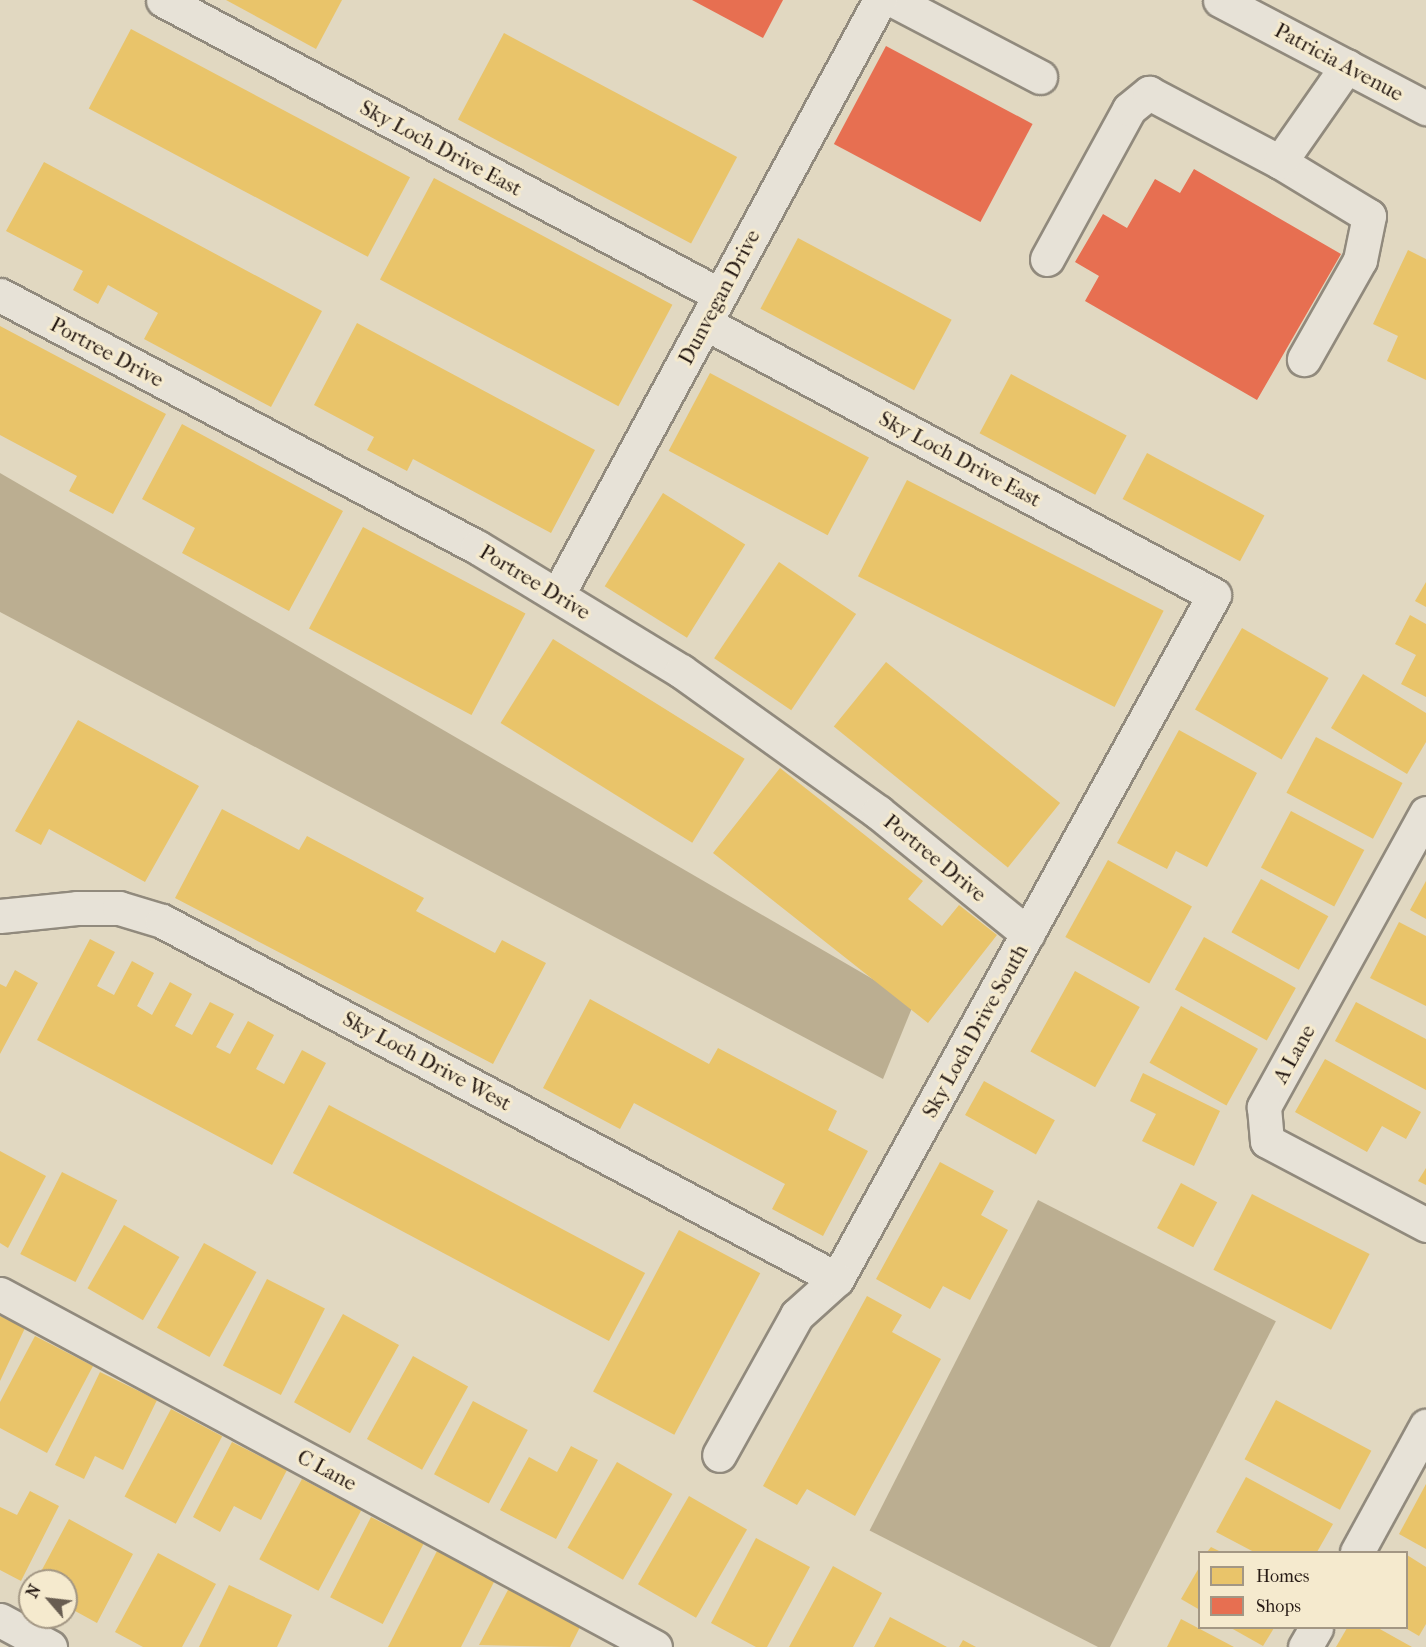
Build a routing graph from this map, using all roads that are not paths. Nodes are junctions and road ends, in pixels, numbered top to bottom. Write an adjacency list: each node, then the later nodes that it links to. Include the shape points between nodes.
1 (163, 0): 11 (street, Sky Loch Drive East)
2 (880, 0): 11 (street, Dunvegan Drive)
3 (893, 0): 6 (street)
4 (1220, 0): 5 (street, Patricia Avenue)
5 (1347, 66): 7 (street, Patricia Avenue); 8 (street)
6 (1040, 77)
7 (1426, 108)
8 (1280, 162): 9 (street, via 1149,93 1129,109); 12 (street, via 1369,216 1360,260)
9 (1047, 259)
10 (0, 296): 13 (street, Portree Drive, via 477,547)
11 (713, 309): 13 (street, Dunvegan Drive); 14 (street, Sky Loch Drive East)
12 (1304, 359)
13 (558, 594): 17 (street, Portree Drive, via 681,670 784,741)
14 (1214, 595): 17 (street, Sky Loch Drive South)
15 (1426, 813): 18 (street, A Lane, via 1264,1107 1267,1141)
16 (0, 916): 19 (street, Sky Loch Drive West, via 119,908 162,921)
17 (1028, 934): 19 (street, Sky Loch Drive South)
18 (1426, 1225)
19 (837, 1279): 22 (street, Sky Loch Drive South, via 797,1315)
20 (0, 1294): 26 (street, C Lane)
21 (1426, 1426): 23 (street)
22 (719, 1455)
23 (1358, 1551)
24 (0, 1620): 27 (street)
25 (1315, 1629): 28 (street)
26 (637, 1643)
27 (50, 1647)
28 (1305, 1647)

